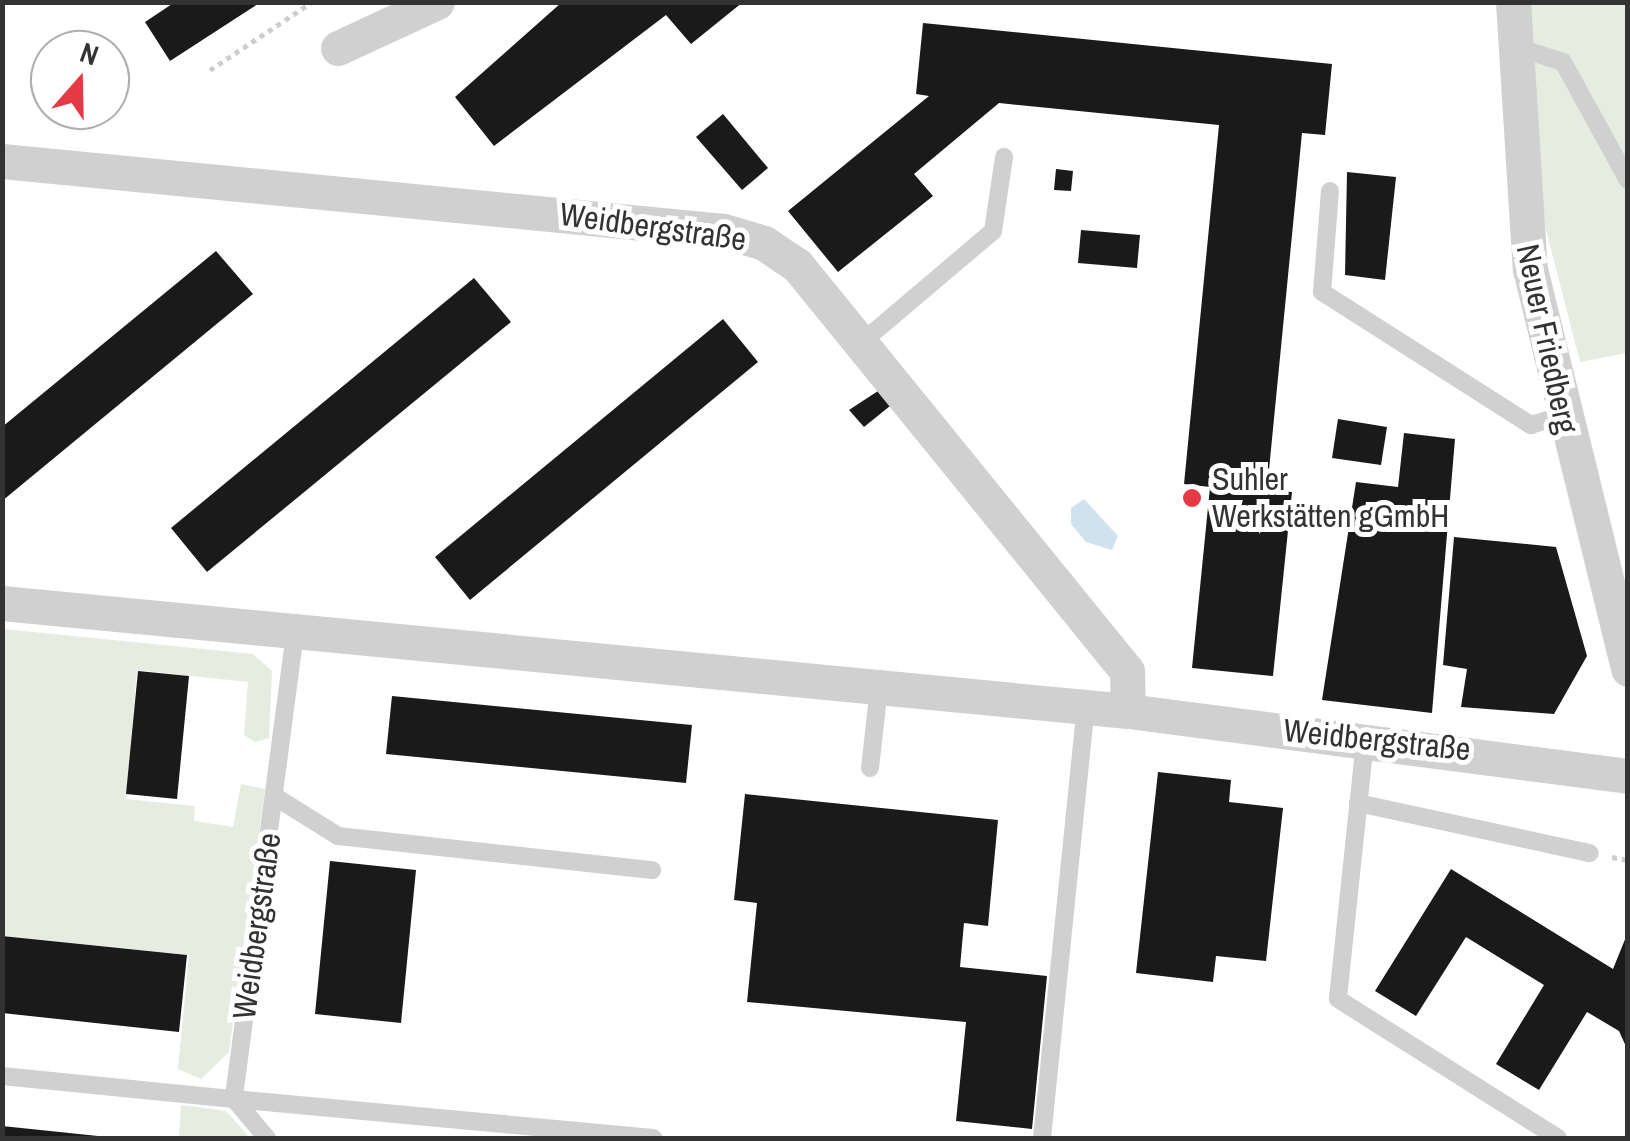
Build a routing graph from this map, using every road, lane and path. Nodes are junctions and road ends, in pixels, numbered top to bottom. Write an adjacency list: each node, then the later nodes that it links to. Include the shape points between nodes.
1 (312, 2): 6 (path)
2 (437, 2): 5 (street)
3 (1513, 2): 4 (street, Neuer Friedberg)
4 (1514, 46): 9 (lane, via 1562,62); 12 (street, Neuer Friedberg, via 1518,184)
5 (338, 48)
6 (210, 70)
7 (1004, 157): 11 (lane, via 993,230)
8 (2, 161): 11 (street, Weidbergstraße, via 724,231 797,265)
9 (1628, 180)
10 (1330, 191): 12 (lane, via 1322,292 1531,425)
11 (861, 343): 18 (street, Weidbergstraße, via 1127,671)
12 (1561, 416): 15 (street, Neuer Friedberg)
13 (2, 603): 14 (street, Weidbergstraße)
14 (295, 634): 16 (street, Weidbergstraße); 22 (lane, Weidbergstraße)
15 (1628, 669)
16 (879, 688): 17 (street, Weidbergstraße); 20 (lane)
17 (1086, 707): 18 (street, Weidbergstraße); 30 (lane)
18 (1128, 711): 19 (street, Weidbergstraße)
19 (1364, 740): 21 (street, Weidbergstraße); 23 (lane)
20 (870, 768)
21 (1627, 769)
22 (274, 796): 25 (lane, via 338,836); 27 (lane, Weidbergstraße)
23 (1358, 803): 24 (lane); 31 (lane, via 1338,999)
24 (1590, 853)
25 (652, 870)
26 (2, 1076): 27 (lane)
27 (234, 1099): 28 (lane); 29 (lane)
28 (266, 1138)
29 (653, 1138)
30 (1042, 1138)
31 (1558, 1138)

